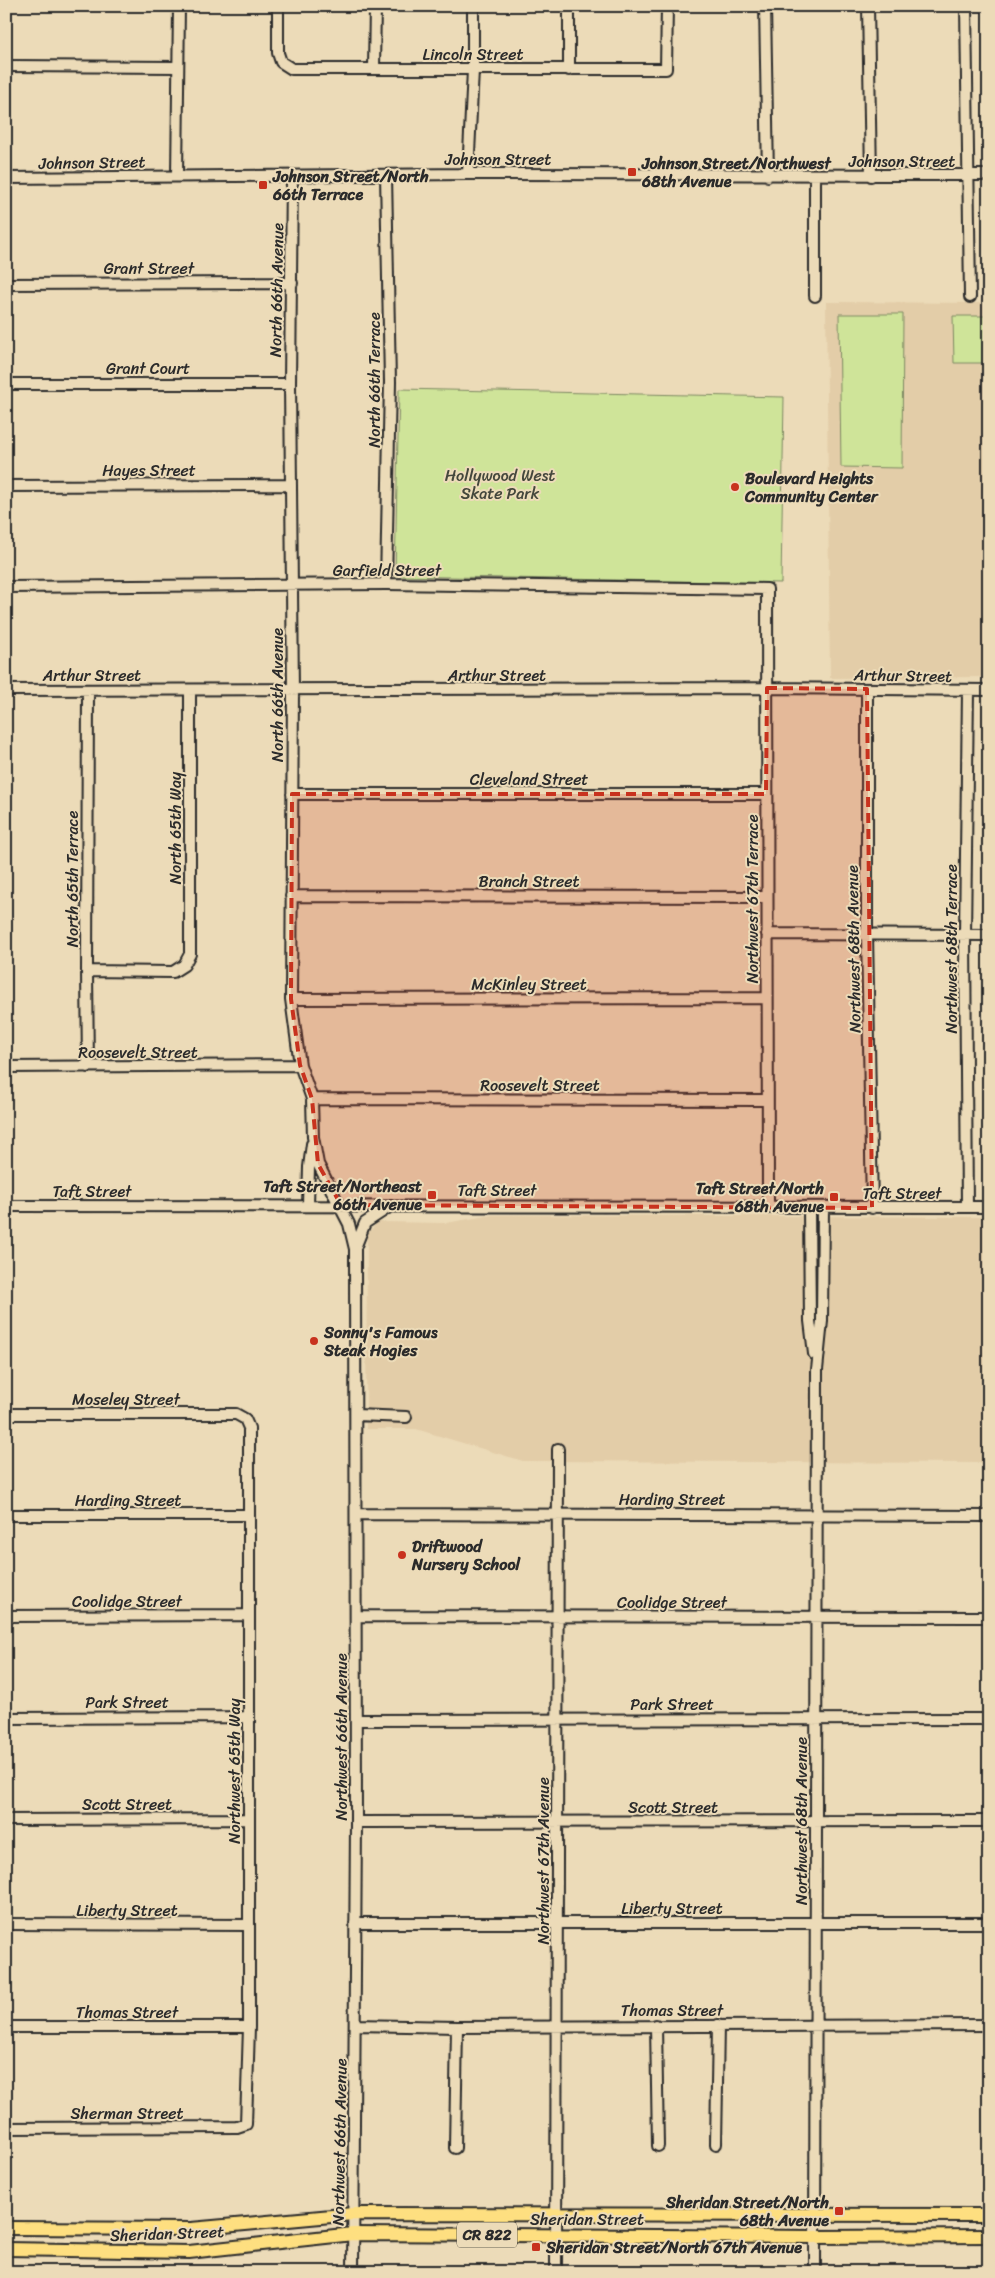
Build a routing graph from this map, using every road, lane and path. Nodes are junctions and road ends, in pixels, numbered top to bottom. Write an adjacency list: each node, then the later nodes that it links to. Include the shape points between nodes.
1 (179, 6): 11 (street)
2 (278, 6): 12 (street, Lincoln Street, via 278,53 281,62 292,69)
3 (375, 6): 12 (street)
4 (473, 6): 13 (street)
5 (569, 6): 14 (street)
6 (667, 6): 14 (street, Lincoln Street, via 666,70)
7 (765, 6): 20 (street)
8 (868, 6): 22 (street)
9 (966, 6): 17 (street)
10 (6, 66): 11 (street)
11 (178, 67): 18 (street)
12 (374, 69): 13 (street, Lincoln Street)
13 (473, 70): 14 (street, Lincoln Street); 15 (street)
14 (569, 70)
15 (468, 174): 16 (street, Johnson Street); 20 (street, Johnson Street)
16 (386, 175): 19 (street, Johnson Street); 33 (street, North 66th Terrace, via 390,382)
17 (969, 175): 22 (street, Johnson Street); 23 (street, Johnson Street); 28 (street)
18 (177, 176): 19 (street, Johnson Street); 24 (street, Johnson Street)
19 (292, 176): 25 (street, North 66th Avenue)
20 (768, 176): 21 (street, Johnson Street)
21 (815, 176): 22 (street, Johnson Street); 27 (street)
22 (871, 176)
23 (989, 176)
24 (6, 178)
25 (292, 283): 26 (street, Grant Street); 30 (street, North 66th Avenue)
26 (6, 284)
27 (815, 296)
28 (970, 297)
29 (6, 384): 30 (street, Grant Court)
30 (290, 384): 31 (street, North 66th Avenue)
31 (291, 485): 32 (street, Hayes Street); 34 (street, North 66th Avenue)
32 (6, 486)
33 (386, 584): 34 (street, Garfield Street); 36 (street, Garfield Street)
34 (292, 586): 35 (street, Garfield Street); 41 (street, North 66th Avenue)
35 (6, 587)
36 (767, 589): 37 (street, Northwest 67th Terrace)
37 (767, 688): 38 (street, Arthur Street); 41 (street, Arthur Street); 46 (street, Northwest 67th Terrace)
38 (867, 689): 44 (street, Arthur Street); 50 (street, Northwest 68th Avenue)
39 (6, 690): 43 (street, Arthur Street)
40 (190, 690): 41 (street, Arthur Street); 43 (street, Arthur Street); 53 (street, North 65th Way, via 190,954 184,965 172,972)
41 (293, 690): 45 (street, North 66th Avenue)
42 (989, 690): 44 (street, Arthur Street)
43 (88, 691): 53 (street, North 65th Terrace)
44 (968, 691): 51 (street, Northwest 68th Terrace)
45 (292, 794): 46 (street, Cleveland Street); 47 (street, North 66th Avenue)
46 (766, 794): 48 (street, Northwest 67th Terrace)
47 (291, 896): 48 (street, Branch Street); 55 (street, North 66th Avenue)
48 (767, 897): 49 (street, Northwest 67th Terrace)
49 (767, 934): 50 (street); 54 (street, Northwest 67th Terrace)
50 (867, 934): 51 (street); 71 (street, Northwest 68th Avenue)
51 (965, 935): 52 (street); 66 (street, Northwest 68th Terrace)
52 (989, 935)
53 (87, 970): 58 (street, North 65th Terrace)
54 (767, 998): 55 (street, McKinley Street); 60 (street, Northwest 67th Terrace)
55 (291, 999): 56 (street, North 66th Avenue)
56 (300, 1066): 58 (street, Roosevelt Street); 59 (street, North 66th Avenue)
57 (6, 1067): 58 (street, Roosevelt Street)
58 (88, 1067)
59 (312, 1099): 60 (street, Roosevelt Street); 61 (street, North 66th Avenue)
60 (768, 1100): 68 (street, Northwest 67th Terrace)
61 (313, 1137): 64 (street); 65 (street, North 66th Avenue, via 318,1164)
62 (392, 1205): 65 (street, Taft Street); 68 (street, Taft Street); 72 (street, via 365,1223)
63 (6, 1206): 64 (street, Taft Street)
64 (308, 1206): 65 (street, Taft Street)
65 (340, 1206): 72 (street, Northwest 66th Avenue, via 349,1224)
66 (967, 1207): 67 (street, Taft Street); 71 (street, Taft Street)
67 (989, 1207)
68 (768, 1208): 69 (street, Taft Street)
69 (810, 1208): 70 (street, Taft Street); 73 (street, Northwest 68th Avenue, via 810,1321)
70 (823, 1208): 71 (street, Taft Street); 73 (street, Northwest 68th Avenue, via 822,1321)
71 (872, 1208)
72 (355, 1249): 75 (street, Northwest 66th Avenue)
73 (817, 1370): 81 (street, Northwest 68th Avenue)
74 (6, 1414): 77 (street, Moseley Street, via 236,1414)
75 (356, 1416): 76 (street); 79 (street, Northwest 66th Avenue)
76 (406, 1417)
77 (245, 1418): 83 (street, Northwest 65th Way, via 249,1428)
78 (558, 1449): 80 (street, Northwest 67th Avenue)
79 (356, 1514): 80 (street, Harding Street); 87 (street, Northwest 66th Avenue)
80 (558, 1514): 81 (street, Harding Street); 88 (street, Northwest 67th Avenue)
81 (816, 1514): 84 (street, Harding Street); 90 (street, Northwest 68th Avenue)
82 (6, 1515): 83 (street, Harding Street)
83 (249, 1515): 85 (street, Northwest 65th Way)
84 (989, 1516)
85 (249, 1615): 86 (street, Coolidge Street); 91 (street, Northwest 65th Way)
86 (6, 1616)
87 (356, 1616): 88 (street, Coolidge Street); 96 (street, Northwest 66th Avenue)
88 (558, 1617): 90 (street, Coolidge Street); 93 (street, Northwest 67th Avenue)
89 (989, 1617): 90 (street, Coolidge Street)
90 (816, 1618): 94 (street, Northwest 68th Avenue)
91 (249, 1717): 92 (street, Park Street); 97 (street, Northwest 65th Way)
92 (6, 1718)
93 (558, 1718): 94 (street, Park Street); 96 (street, Park Street); 102 (street, Northwest 67th Avenue)
94 (815, 1719): 95 (street, Park Street); 101 (street, Northwest 68th Avenue)
95 (989, 1719)
96 (356, 1720): 100 (street, Northwest 66th Avenue)
97 (249, 1819): 98 (street, Scott Street); 108 (street, Northwest 65th Way)
98 (6, 1820)
99 (989, 1821): 101 (street, Scott Street)
100 (356, 1822): 102 (street, Scott Street); 106 (street, Northwest 66th Avenue)
101 (816, 1822): 102 (street, Scott Street); 107 (street, Northwest 68th Avenue)
102 (558, 1823): 103 (street, Northwest 67th Avenue)
103 (559, 1923): 106 (street, Liberty Street); 107 (street, Liberty Street); 113 (street, Northwest 67th Avenue)
104 (989, 1923): 107 (street, Liberty Street)
105 (6, 1924): 108 (street, Liberty Street)
106 (356, 1924): 110 (street, Northwest 66th Avenue)
107 (816, 1924): 114 (street, Northwest 68th Avenue)
108 (249, 1925): 116 (street, Northwest 65th Way)
109 (989, 2024): 114 (street, Thomas Street)
110 (355, 2025): 117 (street, Thomas Street); 124 (street, Northwest 66th Avenue)
111 (656, 2025): 112 (street, Thomas Street); 113 (street, Thomas Street); 121 (street)
112 (718, 2025): 114 (street, Thomas Street); 120 (street)
113 (558, 2026): 117 (street, Thomas Street); 123 (street, Northwest 67th Avenue)
114 (815, 2026): 125 (street, Northwest 68th Avenue)
115 (6, 2027): 116 (street, Thomas Street)
116 (249, 2027): 118 (street, Northwest 65th Way)
117 (457, 2027): 122 (street)
118 (246, 2124): 119 (street, Sherman Street, via 237,2127)
119 (6, 2128)
120 (716, 2144)
121 (658, 2146)
122 (455, 2148)
123 (557, 2213): 124 (main road, Sheridan Street / CR 822); 125 (main road, Sheridan Street / CR 822); 129 (street, Northwest 67th Avenue)
124 (353, 2214): 127 (main road, Sheridan Street / CR 822, via 191,2229); 128 (street, Northwest 66th Avenue)
125 (816, 2215): 126 (main road, Sheridan Street / CR 822); 131 (street, Northwest 68th Avenue)
126 (989, 2215)
127 (6, 2228)
128 (353, 2234): 129 (main road, Sheridan Street / CR 822); 132 (main road, Sheridan Street / CR 822, via 189,2252); 133 (street, Northwest 66th Avenue)
129 (557, 2235): 131 (main road, Sheridan Street / CR 822); 134 (street, Northwest 67th Avenue)
130 (989, 2236): 131 (main road, Sheridan Street / CR 822)
131 (816, 2237): 135 (street, Northwest 68th Avenue)
132 (6, 2250)
133 (353, 2272)
134 (556, 2272)
135 (815, 2272)

